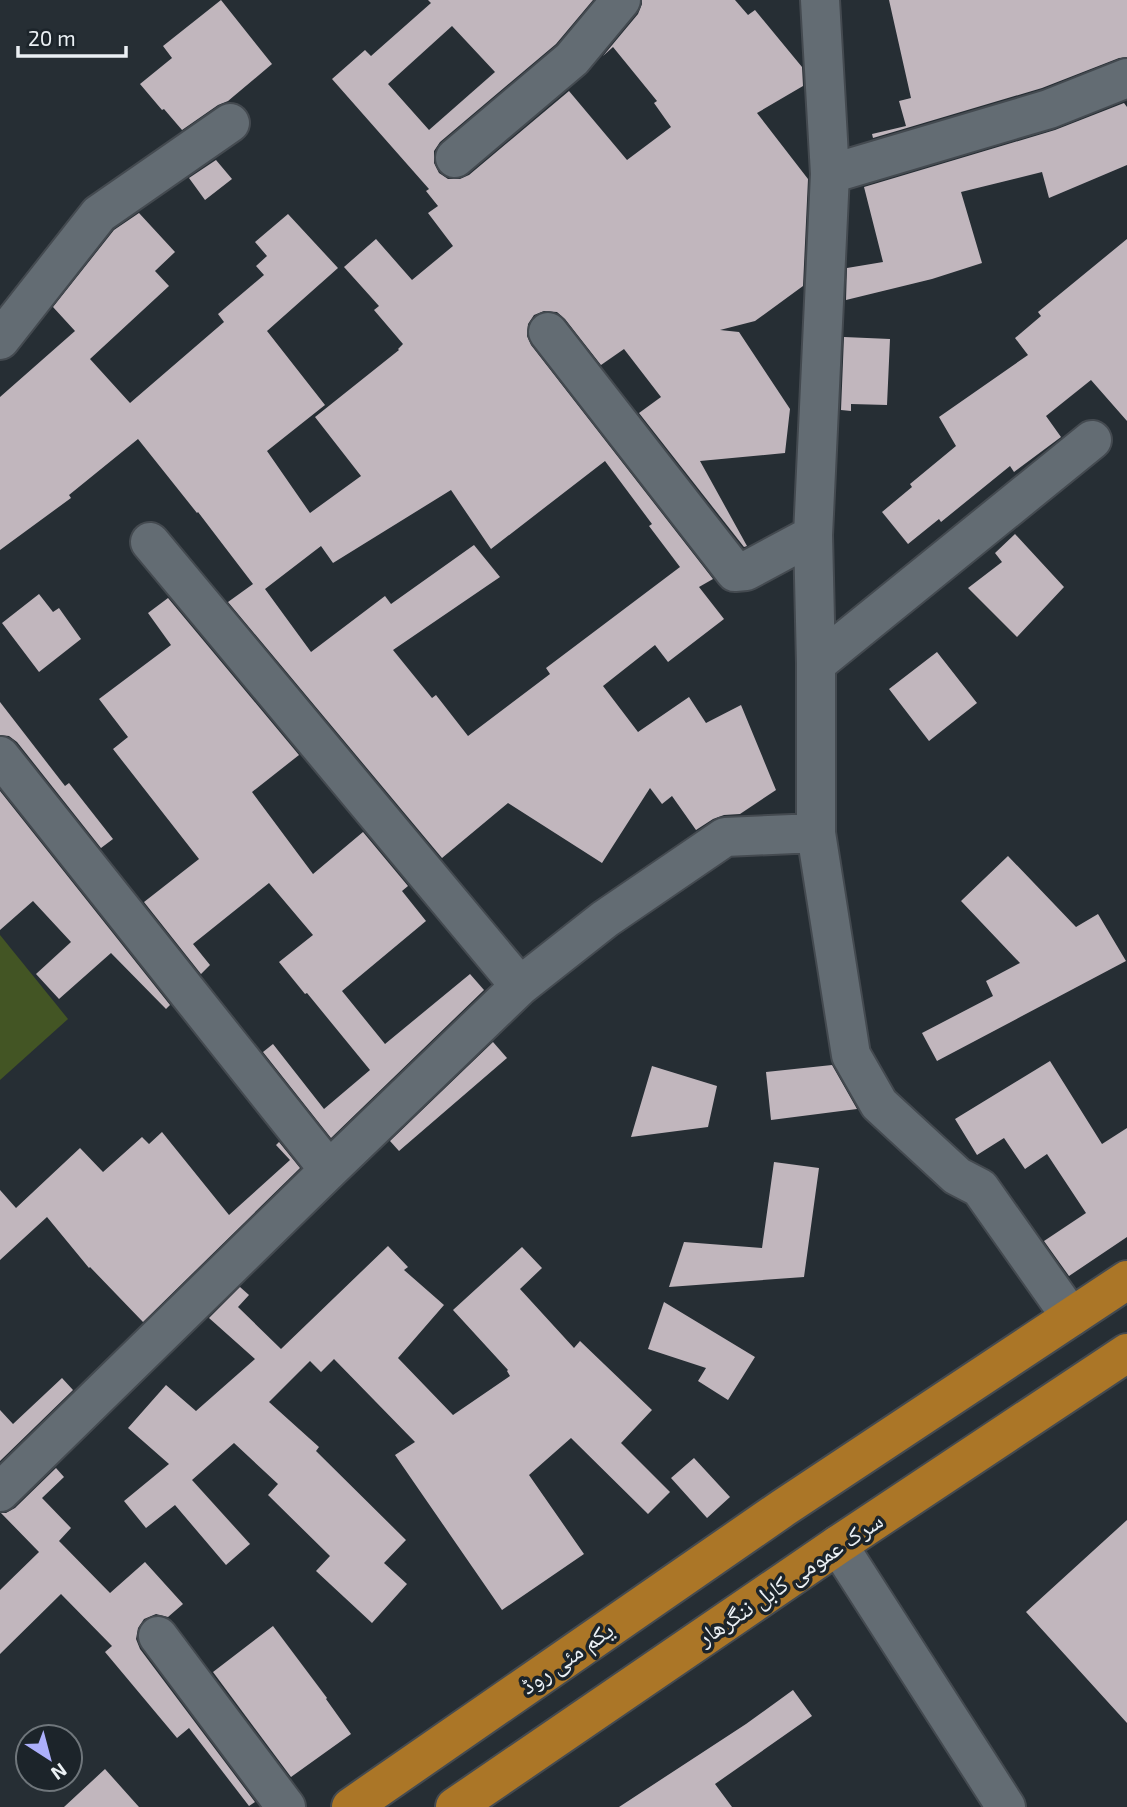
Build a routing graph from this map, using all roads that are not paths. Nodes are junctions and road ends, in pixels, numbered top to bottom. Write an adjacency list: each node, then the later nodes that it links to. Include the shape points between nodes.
1 (621, 0): 5 (street, via 572,59)
2 (820, 0): 6 (street)
3 (1127, 78): 6 (street, via 1049,109)
4 (230, 123): 8 (street, via 99,215)
5 (455, 158)
6 (830, 174): 10 (street)
7 (548, 332): 10 (street, via 735,572)
8 (0, 340)
9 (1091, 440): 12 (street)
10 (813, 536): 12 (street)
11 (150, 542): 15 (street)
12 (816, 664): 14 (street)
13 (0, 756): 16 (street)
14 (816, 833): 15 (street, via 725,837 605,919); 18 (street, via 851,1055 879,1104 957,1176 980,1188)
15 (520, 986): 16 (street)
16 (329, 1170): 20 (street)
17 (1127, 1280): 18 (highway)
18 (1071, 1317): 24 (highway, یکم مئی روڈ, via 783,1508)
19 (1127, 1353): 21 (highway, سرک عمومی کابل ننگرهار)
20 (0, 1492)
21 (838, 1545): 25 (highway, سرک عمومی کابل ننگرهار); 26 (street)
22 (158, 1636): 23 (street)
23 (286, 1807)
24 (351, 1807)
25 (455, 1807)
26 (1006, 1807)

